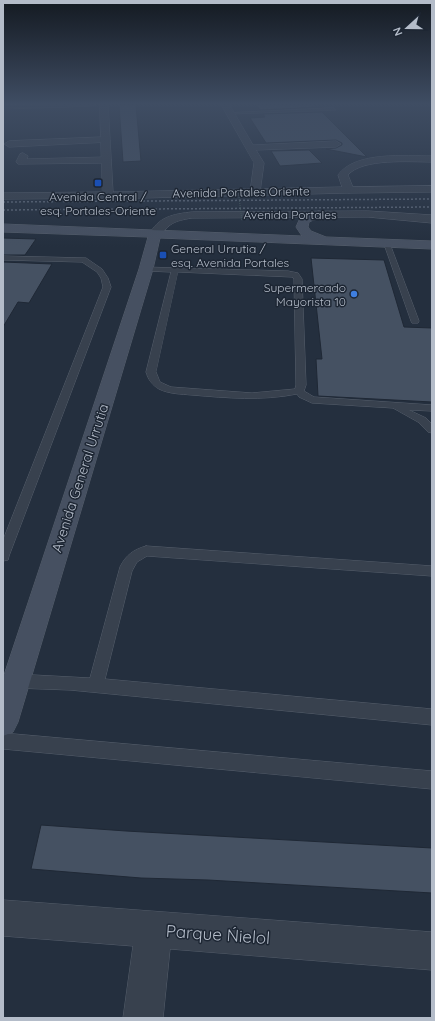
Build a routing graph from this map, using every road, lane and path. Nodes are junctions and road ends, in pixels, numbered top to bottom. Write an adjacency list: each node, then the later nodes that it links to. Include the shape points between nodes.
1 (106, 152): 5 (street)
2 (252, 152): 8 (street, via 259,166)
3 (23, 156): 5 (street, via 21,162)
4 (432, 159): 7 (street, via 383,160 354,165 343,175)
5 (106, 160): 9 (street)
6 (432, 189): 7 (street, Avenida Portales Oriente)
7 (349, 190): 8 (street, Avenida Portales Oriente)
8 (255, 192): 9 (street, Avenida Portales Oriente)
9 (108, 195): 10 (street, Avenida Portales Oriente)
10 (3, 196)
11 (239, 196): 14 (path, bridge)
12 (319, 214): 13 (street, Avenida Portales, via 381,214); 16 (street, Avenida Portales, via 184,216 163,223); 17 (main road, via 304,220 302,229 311,236)
13 (432, 219)
14 (242, 222)
15 (3, 228): 16 (main road, Avenida Portales)
16 (155, 235): 17 (main road, Avenida Portales); 21 (main road, Avenida General Urrutia)
17 (331, 242): 18 (main road, Avenida Portales)
18 (387, 244): 19 (main road, Avenida Portales); 23 (lane)
19 (432, 245)
20 (3, 258): 28 (lane, via 83,260 92,263 107,279 107,287)
21 (146, 269): 22 (lane); 30 (main road, Avenida General Urrutia)
22 (175, 270): 24 (lane, via 295,275 298,279 301,385); 24 (lane, via 151,372 154,382 176,391 265,396)
23 (415, 321)
24 (298, 391): 25 (lane, via 312,400)
25 (392, 406): 26 (lane); 27 (lane, via 422,420)
26 (432, 408)
27 (432, 430)
28 (3, 556)
29 (432, 571): 31 (lane, via 146,551 137,554 129,561 125,572)
30 (15, 681): 31 (lane); 33 (main road, Avenida General Urrutia)
31 (96, 686): 32 (lane)
32 (432, 717)
33 (3, 722)
34 (3, 741): 35 (lane)
35 (432, 780)
36 (3, 918): 37 (street, Parque Ńielol)
37 (154, 929): 38 (street, Parque Ńielol); 39 (street)
38 (432, 951)
39 (144, 1018)

